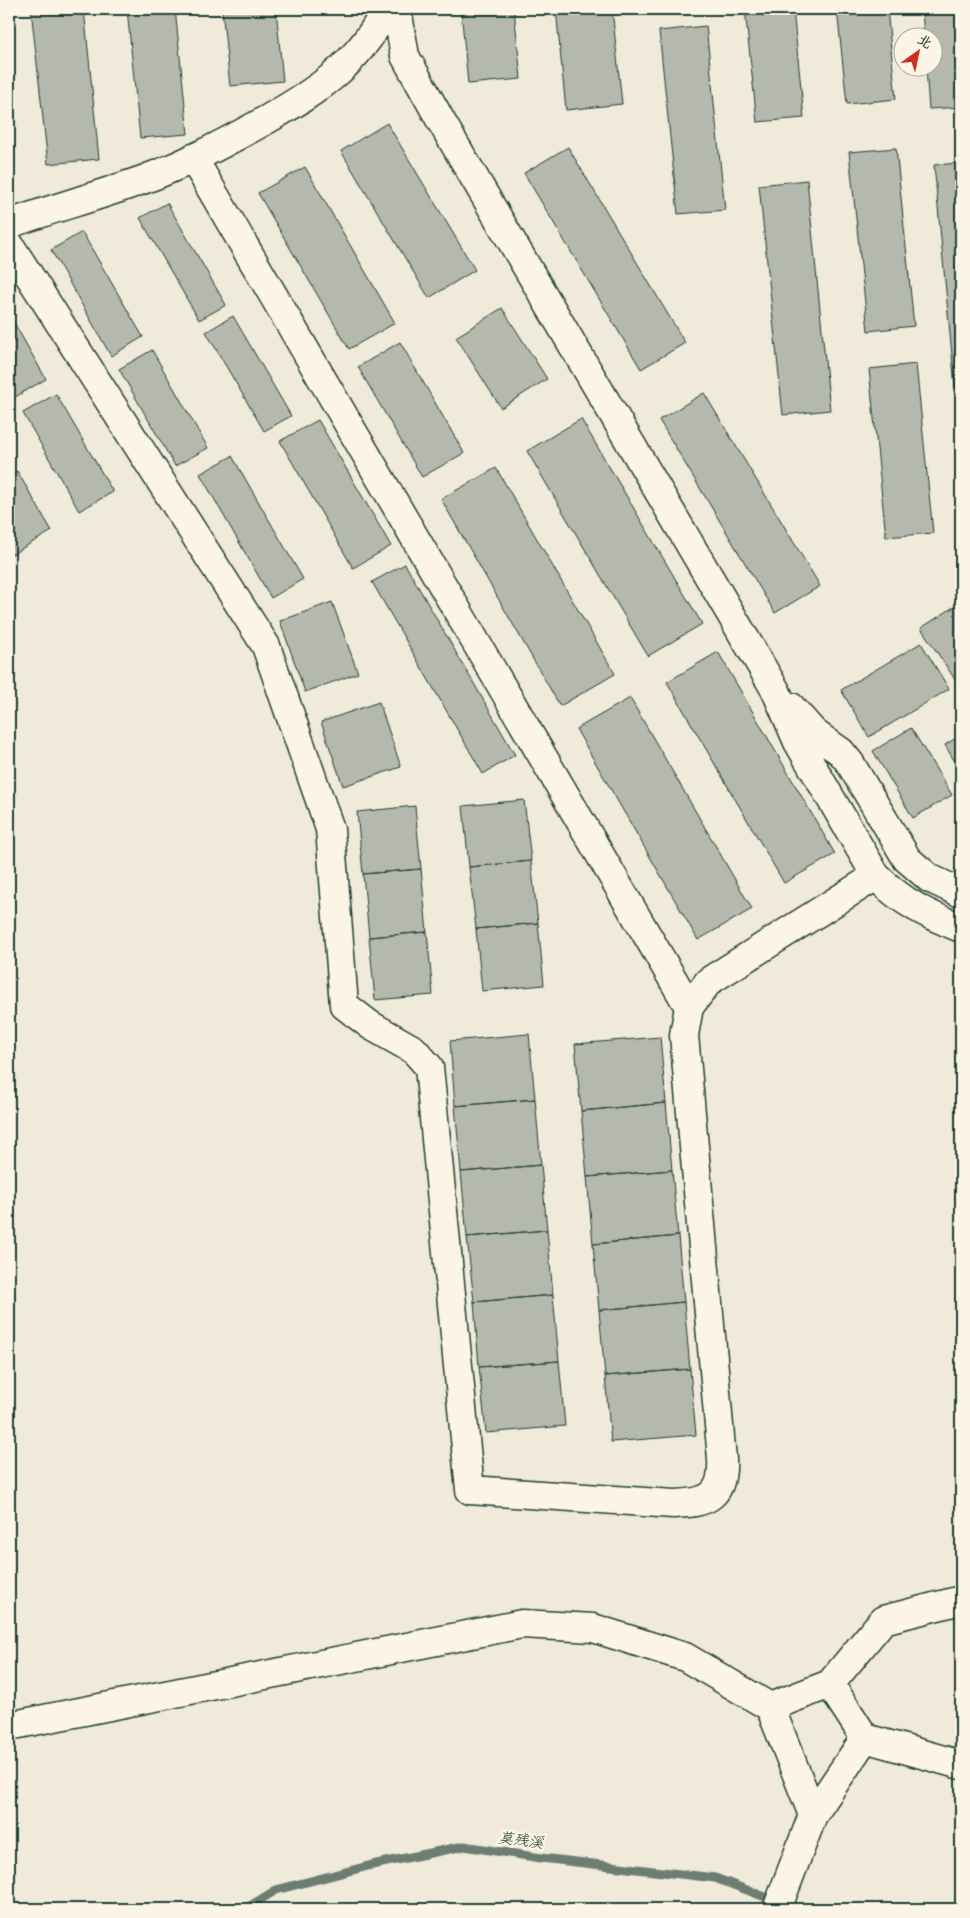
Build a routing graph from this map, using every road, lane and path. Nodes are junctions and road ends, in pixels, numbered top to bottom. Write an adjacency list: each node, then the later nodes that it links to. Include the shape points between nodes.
1 (386, 9): 3 (street, via 365,43 332,79 300,101)
2 (397, 9): 6 (street, via 405,56 440,121)
3 (193, 158): 4 (street, via 130,185); 10 (street)
4 (9, 224)
5 (9, 244): 10 (street, via 266,646 330,829 344,1005 370,1025 414,1050 428,1067 470,1490 674,1504 698,1503 713,1494 718,1486 723,1473 722,1459 684,1036)
6 (776, 691): 7 (street, via 798,742); 8 (street, via 814,733 850,762 907,859 929,878)
7 (876, 876): 9 (street, via 915,908); 10 (street, via 709,981)
8 (961, 893)
9 (961, 928)
10 (689, 1007)
11 (961, 1600): 12 (street, via 883,1620)
12 (830, 1684): 13 (street); 15 (street)
13 (770, 1706): 14 (street, via 685,1657 593,1628 522,1624); 17 (street)
14 (9, 1726)
15 (866, 1738): 16 (street); 17 (street)
16 (961, 1765)
17 (813, 1815): 18 (street)
18 (782, 1898)

